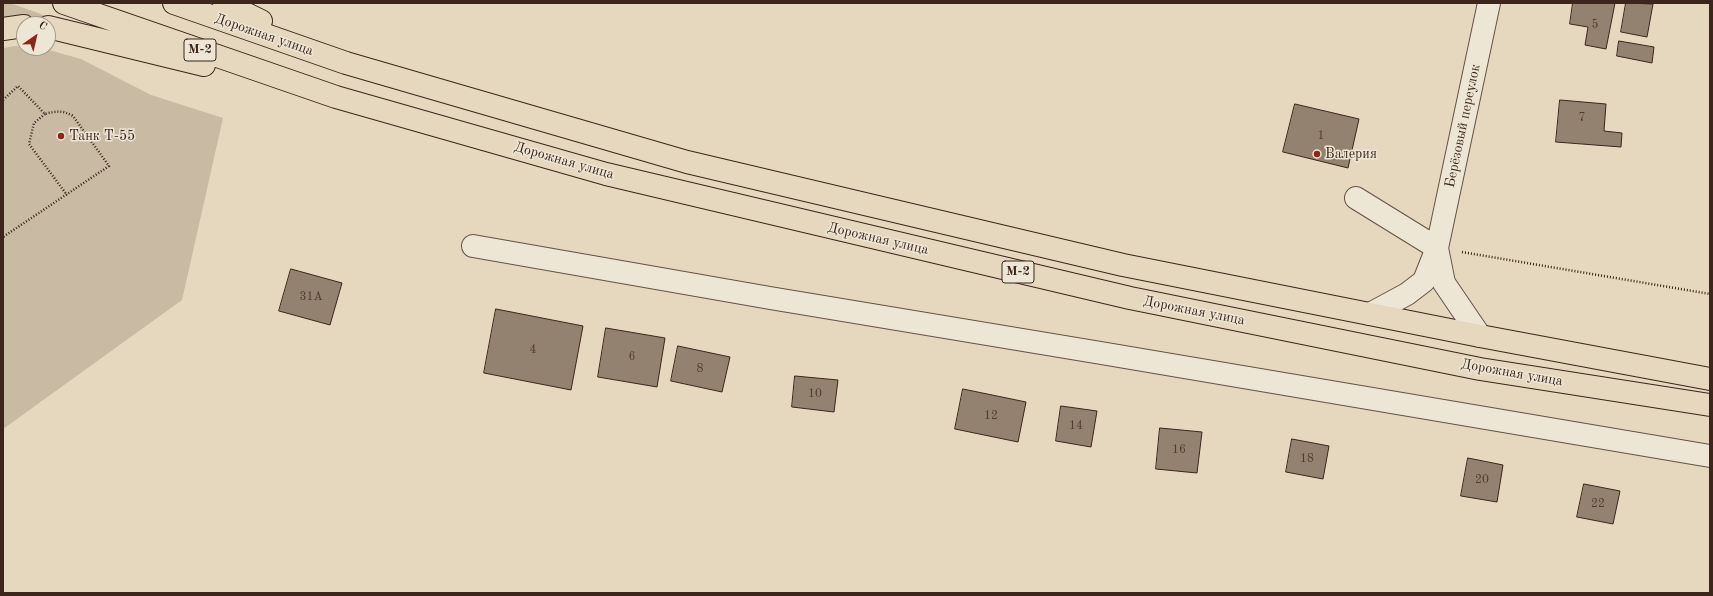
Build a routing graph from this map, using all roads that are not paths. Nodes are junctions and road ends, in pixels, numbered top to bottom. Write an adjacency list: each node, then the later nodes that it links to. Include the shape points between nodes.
1 (64, 3): 9 (main road, Дорожная улица / М-2)
2 (174, 3): 8 (main road, Дорожная улица / М-2)
3 (224, 3): 8 (main road)
4 (1489, 3): 12 (street, Берёзовый переулок)
5 (16, 27): 6 (main road)
6 (3, 29)
7 (56, 29): 9 (main road)
8 (346, 64): 13 (main road, Дорожная улица / М-2, via 687,162 1123,265)
9 (336, 97): 16 (main road, Дорожная улица / М-2, via 606,174 1130,298 1480,369)
10 (1356, 198): 12 (street)
11 (473, 246): 17 (street)
12 (1438, 248): 13 (street, Берёзовый переулок, via 1424,281 1407,294); 14 (street, Берёзовый переулок, via 1444,283)
13 (1370, 314): 14 (main road, Дорожная улица / М-2)
14 (1480, 336): 15 (main road, Дорожная улица / М-2)
15 (1710, 379)
16 (1710, 405)
17 (1710, 456)

